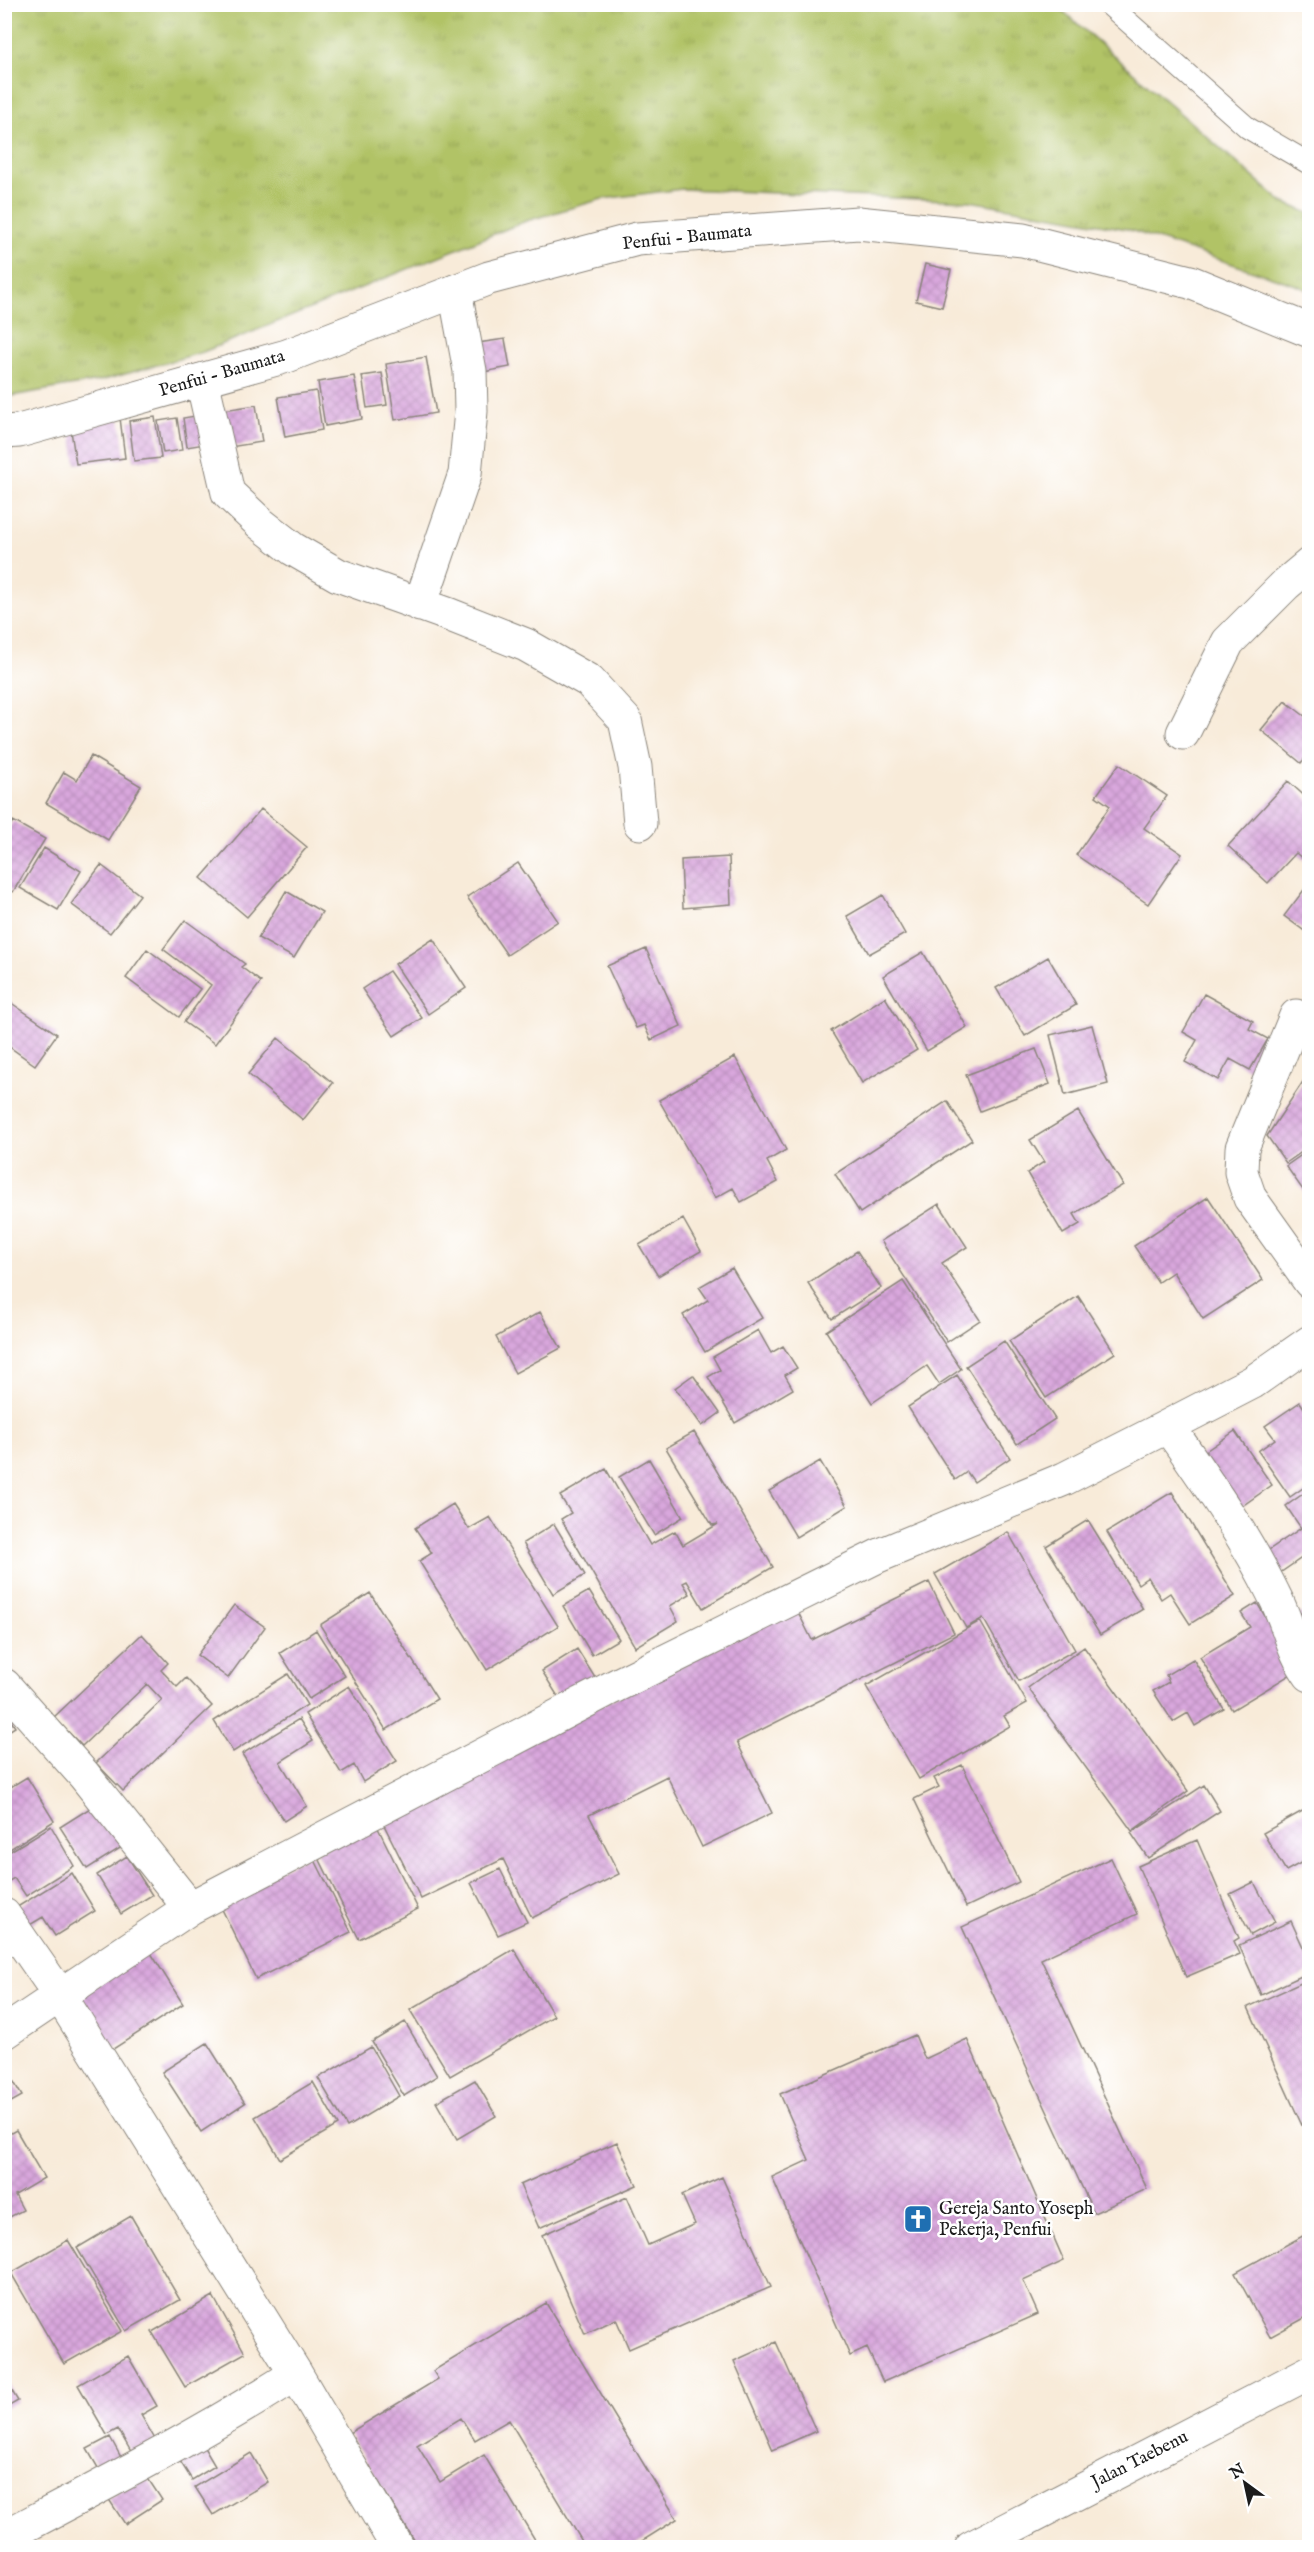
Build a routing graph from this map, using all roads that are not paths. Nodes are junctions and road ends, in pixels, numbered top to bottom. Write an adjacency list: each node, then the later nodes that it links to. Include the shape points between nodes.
1 (1108, 4): 2 (lane, via 1248,128)
2 (1310, 164)
3 (455, 291): 4 (street, Penfui - Baumata, via 489,278 637,239 858,223 1023,240 1190,282); 5 (street, Penfui - Baumata, via 287,356); 8 (street, via 470,371 465,474)
4 (1310, 332)
5 (202, 380): 6 (street, Penfui - Baumata); 8 (street, via 228,494 293,549 338,574)
6 (4, 432)
7 (1310, 564): 9 (street, via 1228,642)
8 (420, 605): 10 (street, via 526,645 589,681 625,720 635,767)
9 (1183, 732)
10 (640, 823)
11 (1296, 1016): 12 (street, via 1242,1148 1241,1172 1250,1198)
12 (1310, 1282)
13 (1310, 1342): 14 (street, via 1253,1382)
14 (1168, 1426): 15 (street, via 1227,1511 1275,1596 1289,1636); 17 (street, via 1064,1479 878,1556 611,1688)
15 (1310, 1675)
16 (4, 1685): 17 (street, via 84,1775)
17 (190, 1908): 19 (street)
18 (4, 1915): 19 (street)
19 (59, 1994): 20 (street); 22 (street)
20 (4, 2033)
21 (1310, 2372): 25 (street, Jalan Taebenu)
22 (296, 2374): 23 (street, via 162,2454); 24 (street)
23 (4, 2536)
24 (398, 2547)
25 (970, 2547)

